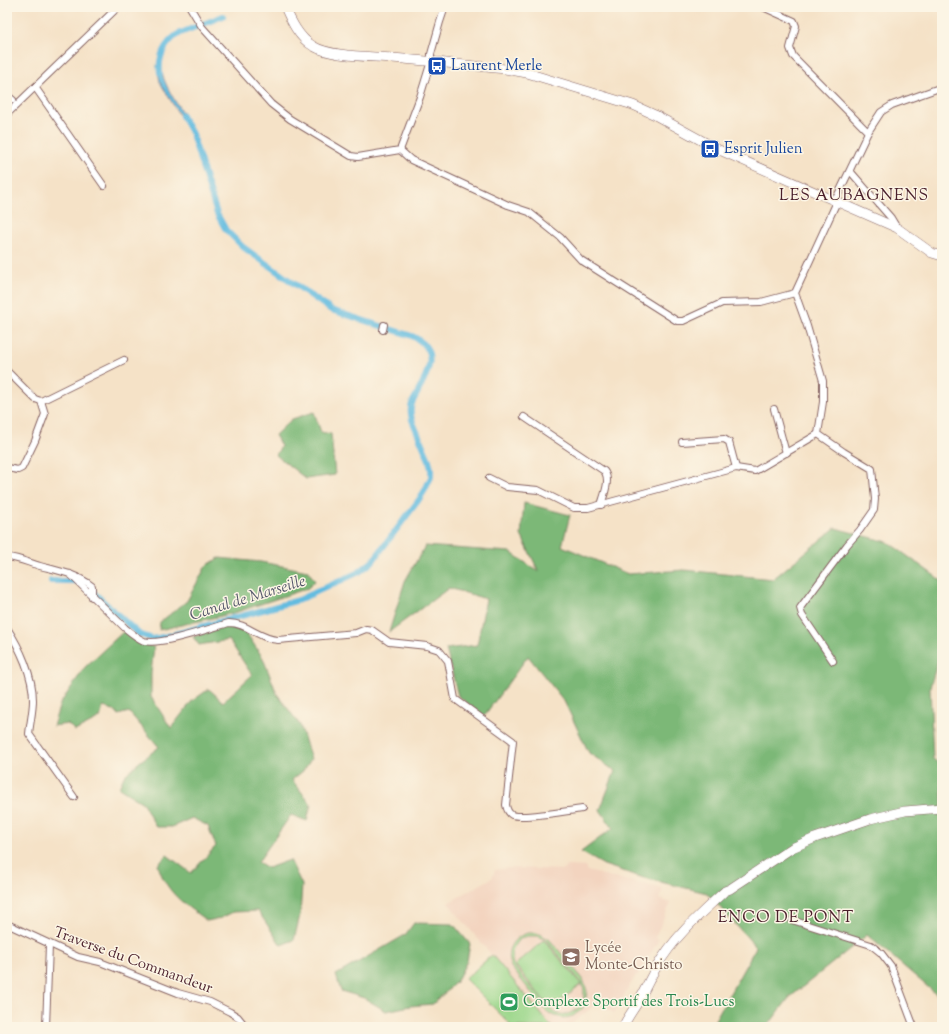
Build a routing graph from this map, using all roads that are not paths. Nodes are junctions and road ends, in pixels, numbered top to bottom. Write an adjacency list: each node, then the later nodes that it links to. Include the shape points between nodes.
1 (118, 7): 7 (street)
2 (190, 7): 13 (street, via 201,24 271,104 290,119 351,156)
3 (285, 7): 6 (street, via 298,32 319,49 352,55)
4 (445, 7): 6 (street)
5 (763, 7): 12 (street, via 794,21 796,26 790,48 793,56)
6 (431, 62): 13 (street); 16 (street, via 527,73 633,105 672,123 717,149)
7 (35, 87): 11 (street); 15 (street)
8 (942, 87): 12 (street, via 892,105 881,112)
9 (7, 95): 10 (street)
10 (13, 100)
11 (7, 114)
12 (868, 132): 14 (street)
13 (400, 150): 19 (street, via 411,160 508,205 529,212 560,237 581,260 677,321 683,321 722,303 761,302)
14 (850, 171): 16 (street); 17 (street)
15 (104, 186)
16 (835, 201): 17 (street); 19 (street)
17 (897, 228): 18 (street, via 932,253)
18 (942, 256)
19 (795, 293): 25 (street, via 823,381)
20 (124, 360): 22 (street)
21 (7, 371): 22 (street, via 35,399)
22 (41, 401): 28 (street, via 45,414 22,468)
23 (774, 409): 27 (street)
24 (524, 417): 31 (street, via 607,474)
25 (818, 434): 27 (street); 36 (street, via 872,469 875,498 874,510 800,608 802,615)
26 (682, 442): 29 (street, via 724,439 729,442)
27 (786, 452): 29 (street, via 755,471)
28 (7, 468)
29 (736, 468): 31 (street)
30 (489, 478): 31 (street, via 507,487 538,490 574,508)
31 (601, 505)
32 (7, 557): 33 (street, via 17,558)
33 (74, 578): 34 (street); 34 (street, via 84,579 92,586)
34 (92, 593): 39 (street, via 125,628 144,641 170,639 229,623 238,623 270,640 356,633 366,629 372,630 389,642 427,646 439,650 448,661 455,699 513,741 507,811 511,815 522,816)
35 (7, 628): 37 (street, via 29,673 33,700 28,734)
36 (834, 661)
37 (74, 797)
38 (942, 808): 43 (street, via 905,812 840,828 792,848 725,891 686,928 656,968)
39 (582, 809)
40 (792, 920): 48 (street, via 871,945 882,953 891,966)
41 (7, 924): 42 (street, Traverse du Commandeur)
42 (49, 945): 44 (street); 45 (street, Traverse du Commandeur, via 78,958 108,965 178,993 205,1000 238,1017)
43 (635, 1008): 46 (street, via 630,1012); 47 (street)
44 (46, 1027)
45 (246, 1027)
46 (623, 1027)
47 (628, 1027)
48 (914, 1027)

